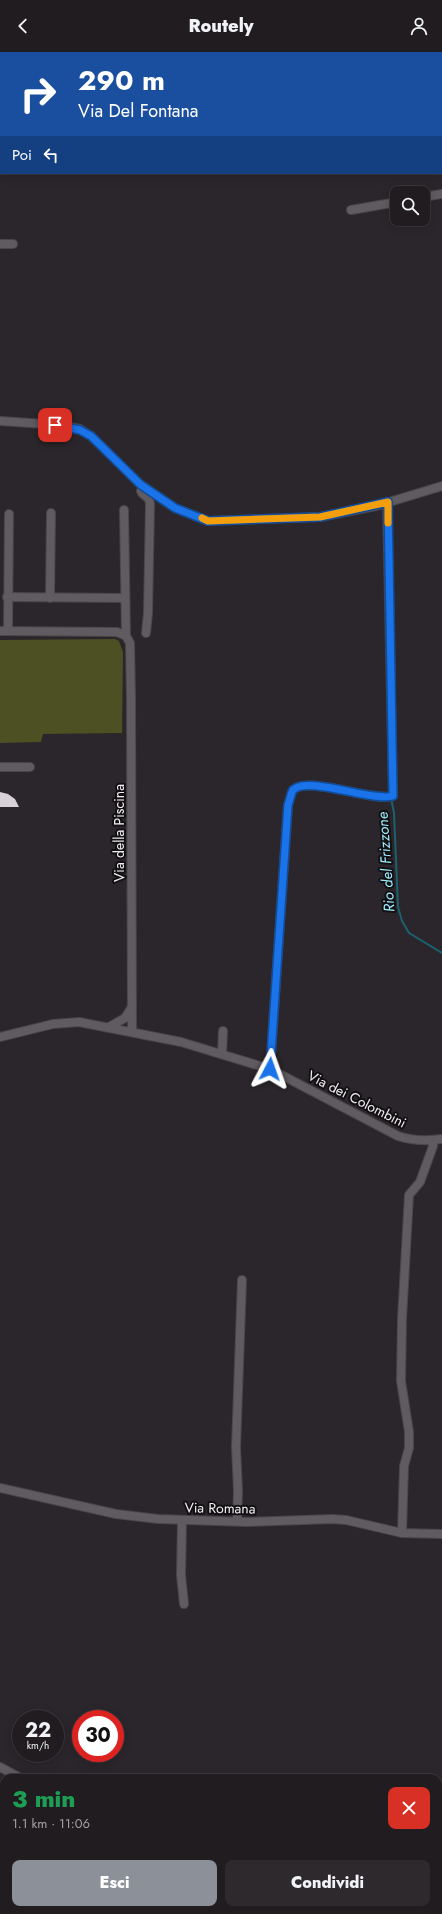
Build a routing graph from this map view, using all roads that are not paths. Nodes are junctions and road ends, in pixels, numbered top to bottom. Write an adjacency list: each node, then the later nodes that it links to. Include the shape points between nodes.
1 (442, 194): 2 (street)
2 (430, 196)
3 (390, 203): 4 (street)
4 (351, 210)
5 (0, 244): 6 (street)
6 (13, 244)
7 (0, 420): 9 (street, via 60,425 80,430 91,436)
8 (442, 486): 10 (street)
9 (144, 487): 10 (street, via 175,508 208,521 320,517); 18 (street, via 141,491 149,499 150,504)
10 (388, 502): 28 (street, via 390,797 308,786 298,787 292,791 288,805)
11 (124, 510): 16 (street, Via della Piscina)
12 (51, 513): 15 (street)
13 (9, 514): 14 (street)
14 (7, 597): 15 (street); 17 (street)
15 (50, 598): 16 (street)
16 (124, 598): 19 (street, Via della Piscina)
17 (4, 631): 19 (street, via 117,632)
18 (146, 633)
19 (126, 636): 22 (street, Via della Piscina, via 131,650)
20 (0, 767): 21 (street)
21 (30, 767)
22 (133, 998): 23 (street, via 131,1010 125,1018); 24 (street, Via della Piscina)
23 (109, 1027): 24 (street, Via dei Colombini); 26 (street, Via dei Colombini, via 65,1022)
24 (132, 1031): 27 (street, Via dei Colombini)
25 (223, 1032): 27 (street)
26 (0, 1037)
27 (222, 1054): 28 (street, Via dei Colombini)
28 (270, 1069): 30 (street, Via dei Colombini, via 398,1136)
29 (442, 1139): 30 (street, Via dei Colombini)
30 (432, 1141): 35 (street, via 433,1146 420,1182 409,1195 401,1381 409,1443 404,1466)
31 (242, 1280): 34 (street, via 236,1447)
32 (0, 1488): 33 (street, Via Romana, via 116,1514)
33 (182, 1521): 34 (street, Via Romana); 37 (street, via 181,1574)
34 (237, 1521): 35 (street, Via Romana, via 346,1520)
35 (402, 1533): 36 (street, Via Romana)
36 (442, 1534)
37 (184, 1604)
38 (0, 1767): 39 (street)
39 (13, 1774)

